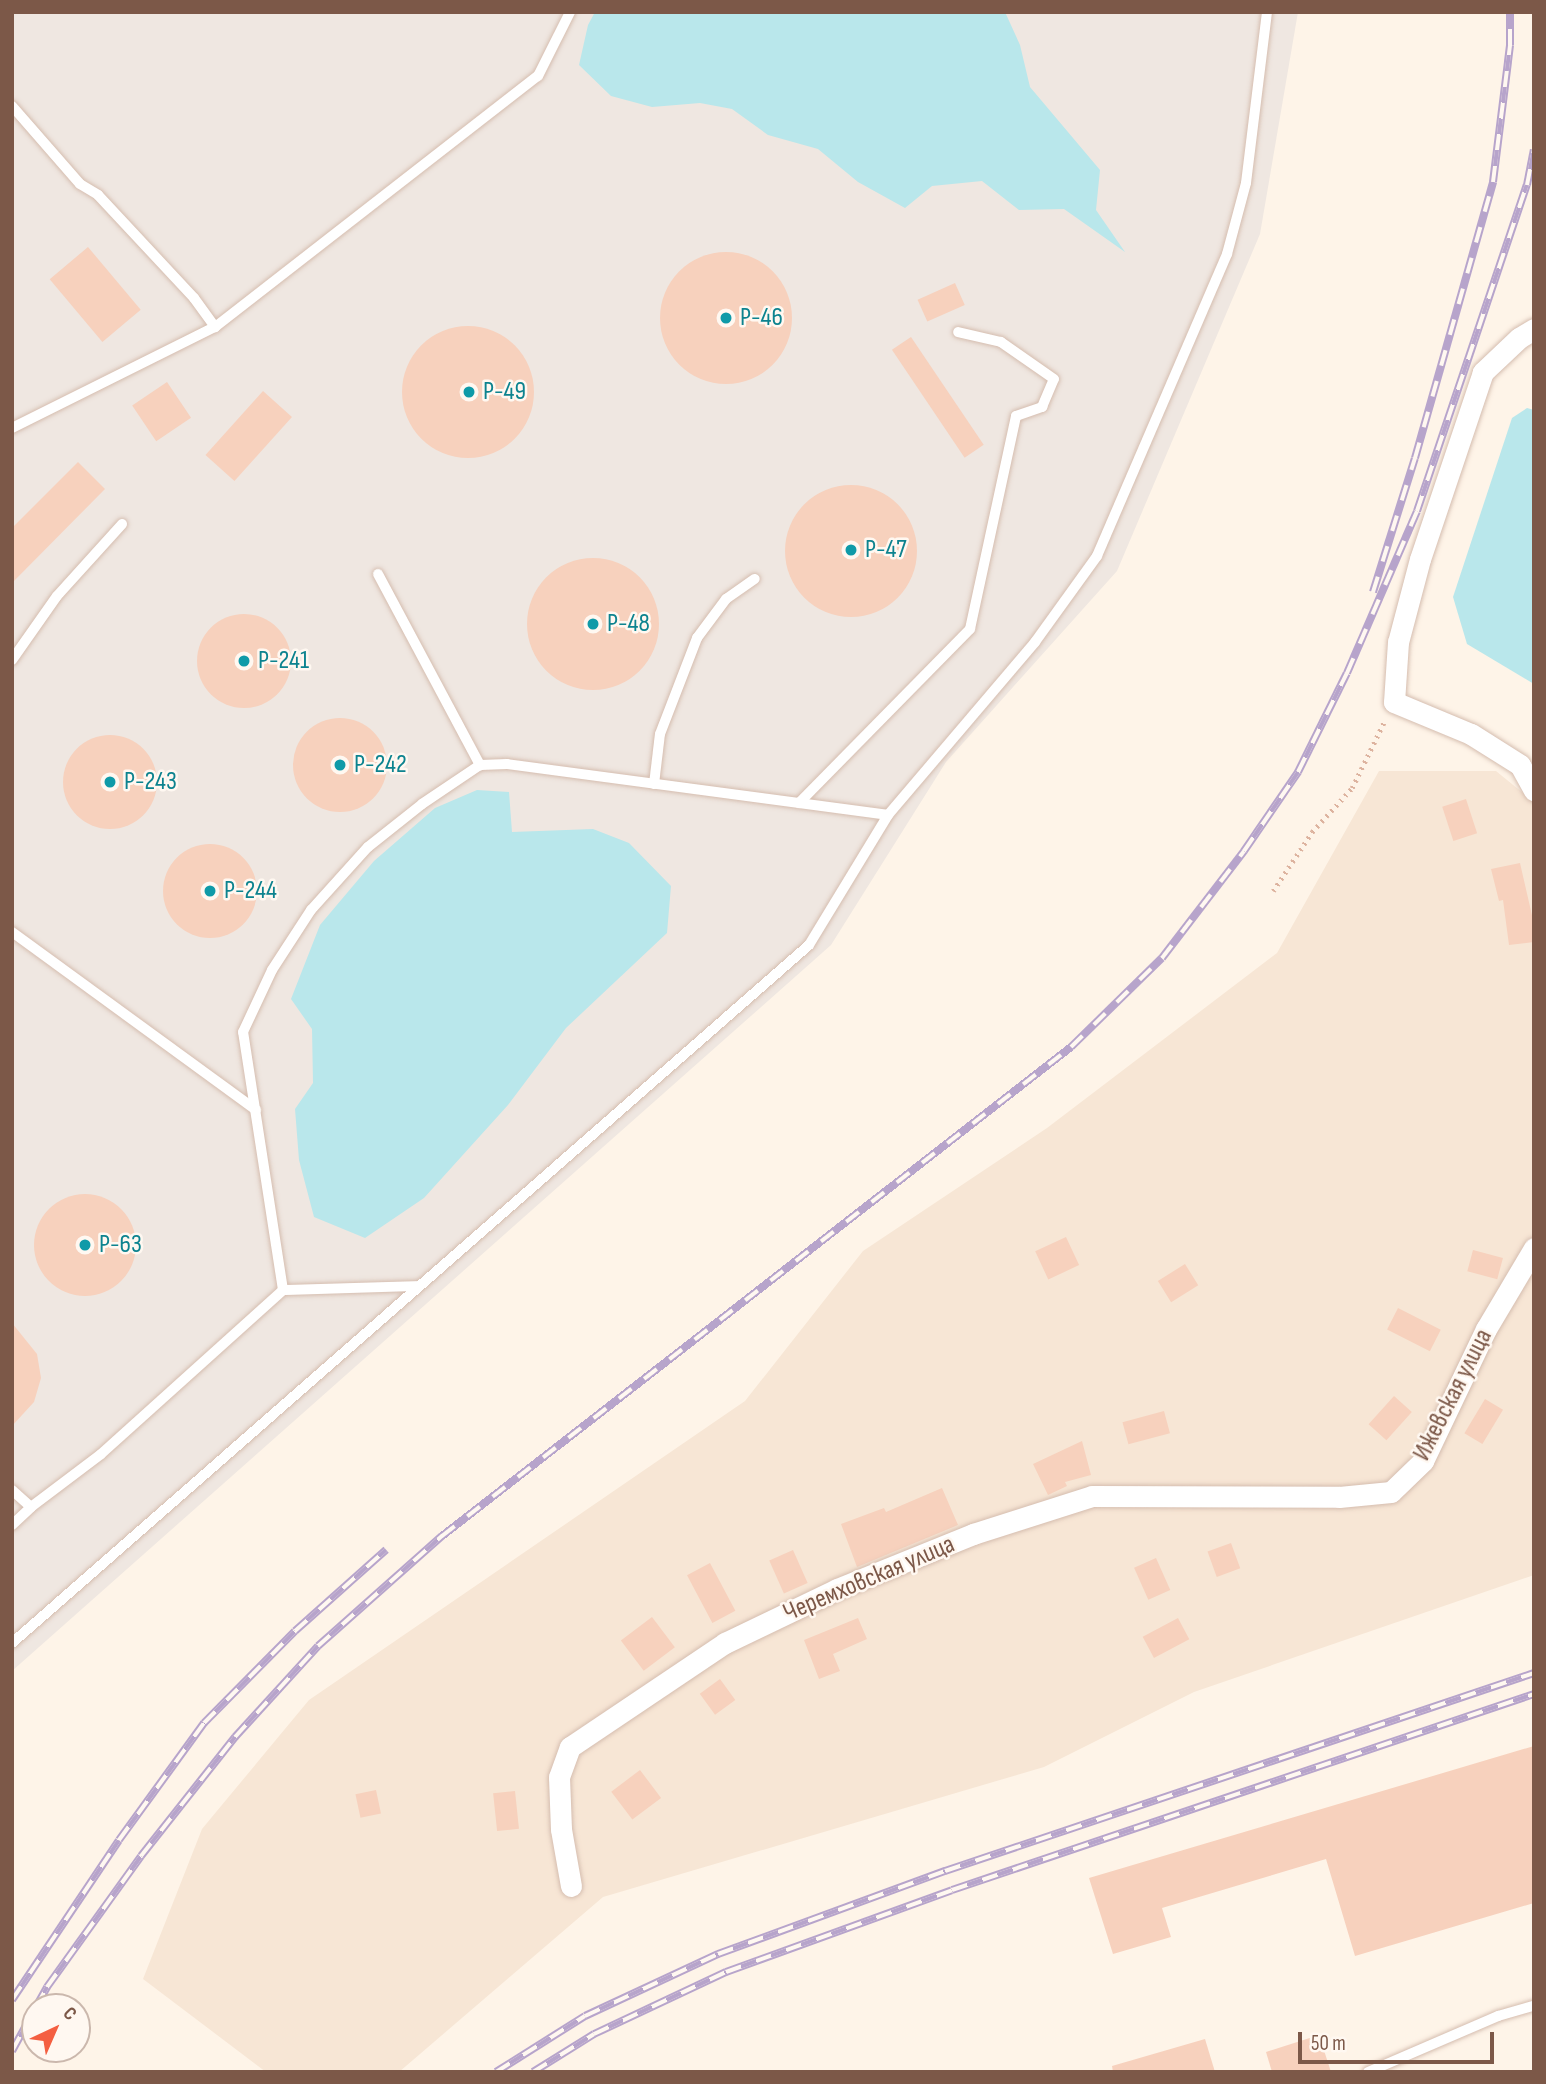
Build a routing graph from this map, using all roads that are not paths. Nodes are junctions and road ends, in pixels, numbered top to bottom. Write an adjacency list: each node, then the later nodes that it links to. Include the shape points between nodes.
1 (570, 12): 4 (lane, via 538,76)
2 (1267, 12): 16 (lane, via 1246,183 1227,254 1097,556 1035,642)
3 (12, 106): 4 (lane, via 80,184 97,195 194,298)
4 (215, 327): 7 (lane)
5 (1534, 329): 14 (street, via 1483,372 1420,559 1398,642 1394,702 1471,734 1520,765)
6 (958, 332): 15 (lane, via 1001,342 1054,379 1042,407 1016,416 971,629)
7 (12, 428)
8 (122, 524): 11 (lane, via 57,596)
9 (378, 575): 12 (lane)
10 (755, 579): 13 (lane, via 726,599 696,638 660,734)
11 (12, 660)
12 (480, 765): 13 (lane, via 507,764); 18 (lane, via 368,847 311,909 272,970 243,1032)
13 (654, 783): 15 (lane)
14 (1534, 790)
15 (799, 803): 16 (lane)
16 (888, 814): 20 (lane, via 809,946)
17 (12, 932): 18 (lane)
18 (256, 1110): 21 (lane)
19 (1534, 1248): 23 (street, Ижевская улица, via 1486,1329 1423,1461 1391,1492)
20 (418, 1286): 21 (lane); 26 (lane)
21 (283, 1290): 24 (lane, via 101,1454)
22 (12, 1490): 24 (lane)
23 (1339, 1497): 27 (street, Черемховская улица, via 1091,1496 960,1539 837,1589 725,1643 570,1747 559,1777)
24 (31, 1507): 25 (lane)
25 (12, 1525)
26 (12, 1643)
27 (570, 1885)
28 (1534, 2006): 29 (lane, via 1498,2016)
29 (1368, 2072)

